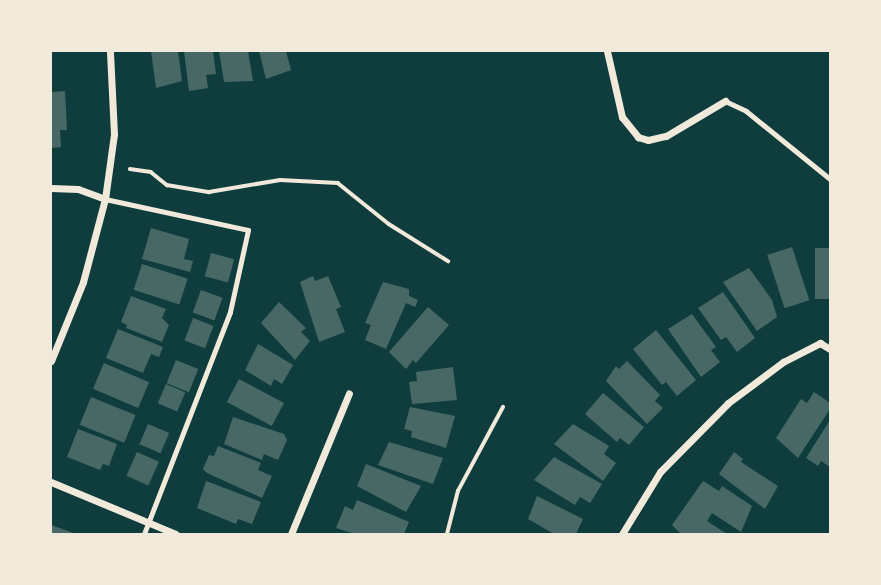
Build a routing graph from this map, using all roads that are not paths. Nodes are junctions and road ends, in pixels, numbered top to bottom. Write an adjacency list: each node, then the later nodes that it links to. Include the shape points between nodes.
1 (110, 51): 6 (street, via 114,134)
2 (607, 51): 3 (street, via 622,117 638,137 666,136)
3 (725, 101): 4 (lane, via 746,111)
4 (830, 179)
5 (51, 188): 6 (street, via 78,189)
6 (105, 199): 8 (street, via 83,282); 13 (lane, via 248,230 230,312)
7 (51, 334): 8 (lane)
8 (60, 337): 10 (street)
9 (830, 349): 17 (street, via 820,343 783,362 729,403 660,472)
10 (51, 361)
11 (349, 393): 16 (street)
12 (51, 482): 13 (street)
13 (148, 523): 14 (lane); 15 (street)
14 (144, 534)
15 (176, 534)
16 (292, 534)
17 (622, 534)

